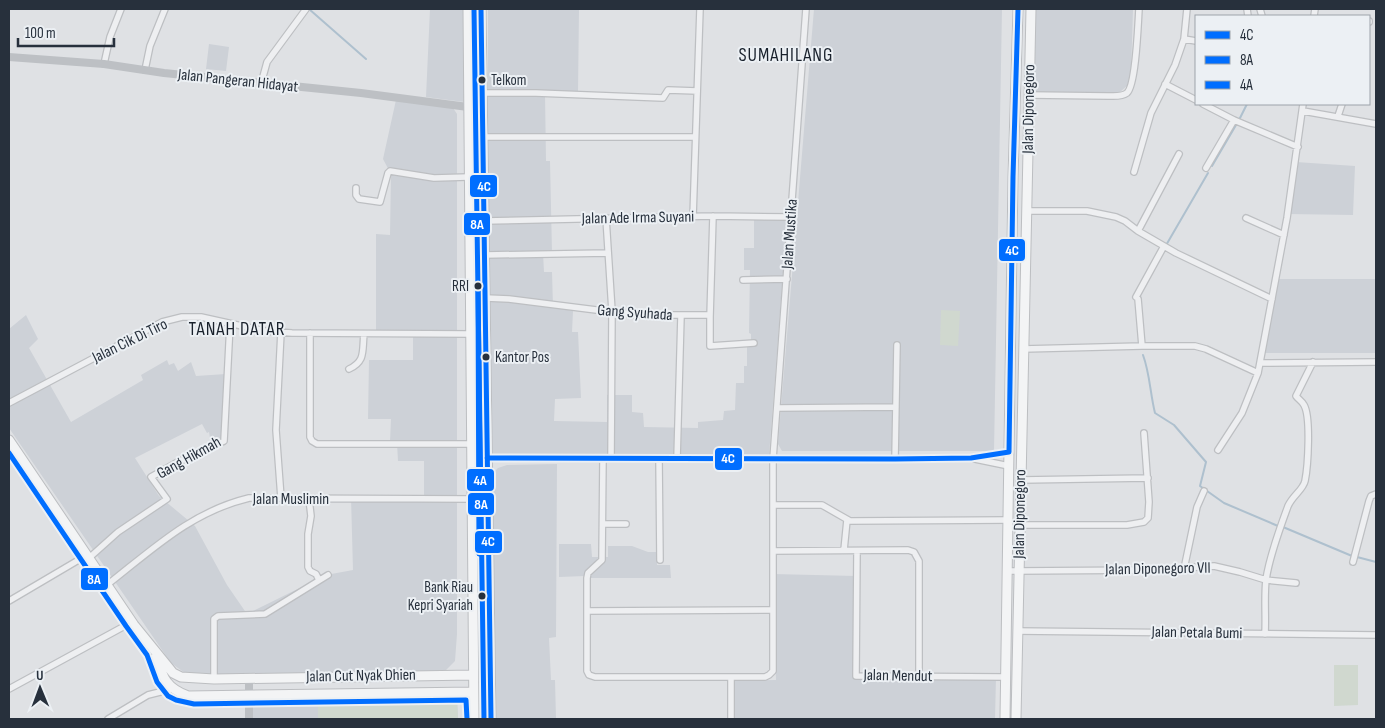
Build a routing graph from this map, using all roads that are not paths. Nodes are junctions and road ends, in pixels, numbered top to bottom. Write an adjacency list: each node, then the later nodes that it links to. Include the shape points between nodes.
1 (121, 9): 15 (street)
2 (164, 9): 16 (street)
3 (306, 9): 17 (street, via 267,62)
4 (468, 9): 26 (main road)
5 (481, 9): 20 (main road)
6 (700, 9): 19 (street)
7 (806, 9): 45 (street, Jalan Mustika)
8 (1018, 9): 81 (main road, Jalan Diponegoro)
9 (1031, 9): 21 (main road, Jalan Diponegoro)
10 (1140, 9): 21 (street, via 1133,80 1127,93)
11 (1187, 9): 12 (street)
12 (1184, 39): 13 (street); 18 (street)
13 (1195, 41)
14 (9, 57): 15 (main road, Jalan Pangeran Hidayat)
15 (104, 64): 16 (main road, Jalan Pangeran Hidayat)
16 (145, 70): 17 (main road, Jalan Pangeran Hidayat)
17 (261, 84): 26 (main road, Jalan Pangeran Hidayat)
18 (1166, 84): 22 (street); 36 (street, via 1151,113)
19 (697, 91): 20 (street, via 668,90 663,98); 32 (street)
20 (482, 92): 31 (main road)
21 (1029, 96): 41 (main road, Jalan Diponegoro)
22 (1195, 99)
23 (1206, 105): 29 (street)
24 (1303, 105): 27 (street)
25 (1342, 105): 28 (street)
26 (468, 107): 37 (main road)
27 (1303, 111): 28 (street); 33 (street)
28 (1338, 116): 30 (street)
29 (1234, 120): 33 (street); 35 (street)
30 (1376, 124)
31 (483, 137): 32 (street); 40 (main road)
32 (695, 137): 43 (street)
33 (1298, 147): 49 (street)
34 (1179, 154): 48 (street)
35 (1206, 168)
36 (1134, 172)
37 (468, 177): 38 (street, via 434,178 390,172 380,202 359,199); 39 (main road)
38 (356, 188)
39 (468, 204): 40 (main road); 64 (main road)
40 (484, 204): 47 (main road)
41 (1026, 211): 48 (street, via 1104,214 1125,221); 68 (main road, Jalan Diponegoro)
42 (713, 216): 43 (street, Jalan Ade Irma Suyani); 45 (street, Jalan Ade Irma Suyani); 59 (street)
43 (693, 217): 44 (street, Jalan Ade Irma Suyani)
44 (606, 218): 47 (street, Jalan Ade Irma Suyani); 51 (street)
45 (791, 218): 53 (street, Jalan Mustika)
46 (1246, 218): 49 (street)
47 (484, 221): 52 (main road)
48 (1138, 231): 50 (street)
49 (1284, 235): 56 (street)
50 (1166, 247): 56 (street); 67 (street, via 1137,298)
51 (608, 253): 52 (street); 57 (street)
52 (485, 255): 55 (main road)
53 (787, 279): 54 (street); 76 (street, Jalan Mustika)
54 (744, 280)
55 (486, 298): 57 (street, Gang Syuhada); 82 (main road)
56 (1272, 299): 71 (street)
57 (612, 311): 58 (street, Gang Syuhada); 84 (street)
58 (681, 316): 59 (street, Gang Syuhada); 87 (street)
59 (710, 317): 65 (street, via 710,346)
60 (230, 324): 61 (street, Jalan Cik Di Tiro); 74 (street, Jalan Cik Di Tiro, via 202,317 162,322); 107 (street, Gang Hikmah, via 224,441 151,477 167,499)
61 (281, 332): 62 (street, Jalan Cik Di Tiro); 95 (street, via 276,430)
62 (310, 333): 63 (street, Jalan Cik Di Tiro); 79 (street, via 312,441 317,444)
63 (364, 334): 64 (street, Jalan Cik Di Tiro); 72 (street, via 361,360)
64 (470, 334): 79 (main road)
65 (754, 343)
66 (897, 345): 75 (street)
67 (1142, 346): 68 (street); 73 (street, via 1206,348)
68 (1023, 349): 92 (main road, Jalan Diponegoro)
69 (1313, 362): 70 (street); 71 (street); 117 (street, via 1296,396 1305,405 1307,422 1305,481 1285,515)
70 (1376, 362)
71 (1260, 363): 73 (street)
72 (349, 369)
73 (1258, 373): 80 (street, via 1242,413)
74 (9, 403)
75 (896, 407): 76 (street); 89 (street)
76 (777, 408): 88 (street, Jalan Mustika)
77 (1144, 433): 91 (street)
78 (9, 440): 107 (main road)
79 (471, 444): 97 (main road)
80 (1218, 450)
81 (1009, 452): 86 (street); 90 (main road, Jalan Diponegoro)
82 (488, 458): 83 (street); 108 (main road)
83 (603, 458): 84 (street); 101 (street)
84 (611, 458): 85 (street)
85 (659, 458): 87 (street); 109 (street)
86 (971, 458): 89 (street); 90 (street)
87 (677, 459): 88 (street)
88 (773, 459): 89 (street); 98 (street, Jalan Mustika)
89 (895, 459)
90 (1009, 466): 100 (main road, Jalan Diponegoro)
91 (1148, 478): 92 (street); 103 (street, via 1149,512 1144,522 1127,525)
92 (1021, 480): 103 (main road, Jalan Diponegoro)
93 (1204, 490): 112 (street)
94 (1376, 494): 111 (street, via 1369,501)
95 (280, 498): 96 (street, Jalan Muslimin); 119 (street, Jalan Muslimin, via 249,498 200,516)
96 (309, 499): 97 (street, Jalan Muslimin); 116 (street, via 308,567)
97 (472, 500): 110 (main road)
98 (773, 505): 99 (street, via 822,505); 105 (street, Jalan Mustika)
99 (847, 520): 100 (street); 104 (street)
100 (1008, 520): 113 (main road, Jalan Diponegoro)
101 (603, 524): 102 (street); 122 (street, via 602,560 588,573)
102 (626, 524)
103 (1020, 525): 114 (main road, Jalan Diponegoro)
104 (844, 550): 105 (street); 106 (street)
105 (773, 551): 121 (street, Jalan Mustika)
106 (857, 551): 130 (street, via 908,550 914,552 919,561); 130 (street, Jalan Mendut, via 856,676)
107 (88, 556): 119 (main road); 120 (street)
108 (489, 560): 110 (main road); 143 (main road)
109 (660, 560)
110 (472, 561): 129 (main road)
111 (1353, 562)
112 (1184, 568): 114 (street, Jalan Diponegoro VII); 117 (street, Jalan Diponegoro VII, via 1214,566)
113 (1007, 571): 114 (street, Jalan Diponegoro VII); 132 (main road, Jalan Diponegoro)
114 (1019, 571): 124 (main road, Jalan Diponegoro)
115 (328, 574): 116 (street)
116 (319, 580): 134 (street, via 265,614 218,616 214,619)
117 (1266, 580): 118 (street, Jalan Diponegoro VII); 125 (street)
118 (1296, 583)
119 (107, 585): 123 (main road)
120 (9, 601)
121 (772, 610): 122 (street); 131 (street, Jalan Mustika, via 772,671 765,677)
122 (586, 611): 131 (street, via 587,671 590,675)
123 (132, 622): 127 (main road); 135 (street)
124 (1017, 631): 125 (street, Jalan Petala Bumi); 146 (main road, Jalan Diponegoro)
125 (1265, 634): 126 (street, Jalan Petala Bumi)
126 (1376, 635)
127 (154, 652): 134 (main road, Jalan Cut Nyak Dhien, via 173,673 181,677); 136 (main road, via 163,678)
128 (451, 675): 129 (main road, Jalan Cut Nyak Dhien); 133 (main road, Jalan Cut Nyak Dhien); 138 (main road)
129 (473, 675): 137 (main road)
130 (919, 676): 132 (street, Jalan Mendut)
131 (731, 677): 144 (street)
132 (1005, 677): 145 (main road, Jalan Diponegoro)
133 (248, 678): 134 (main road, Jalan Cut Nyak Dhien); 139 (main road)
134 (214, 679)
135 (9, 689)
136 (172, 689): 139 (main road, Jalan Cut Nyak Dhien, via 188,696); 140 (street, via 148,695)
137 (474, 692): 138 (main road, Jalan Cut Nyak Dhien); 142 (main road)
138 (451, 693): 139 (main road, Jalan Cut Nyak Dhien)
139 (249, 696): 141 (main road)
140 (108, 719)
141 (249, 719)
142 (474, 719)
143 (491, 719)
144 (731, 719)
145 (1005, 719)
146 (1016, 719)

